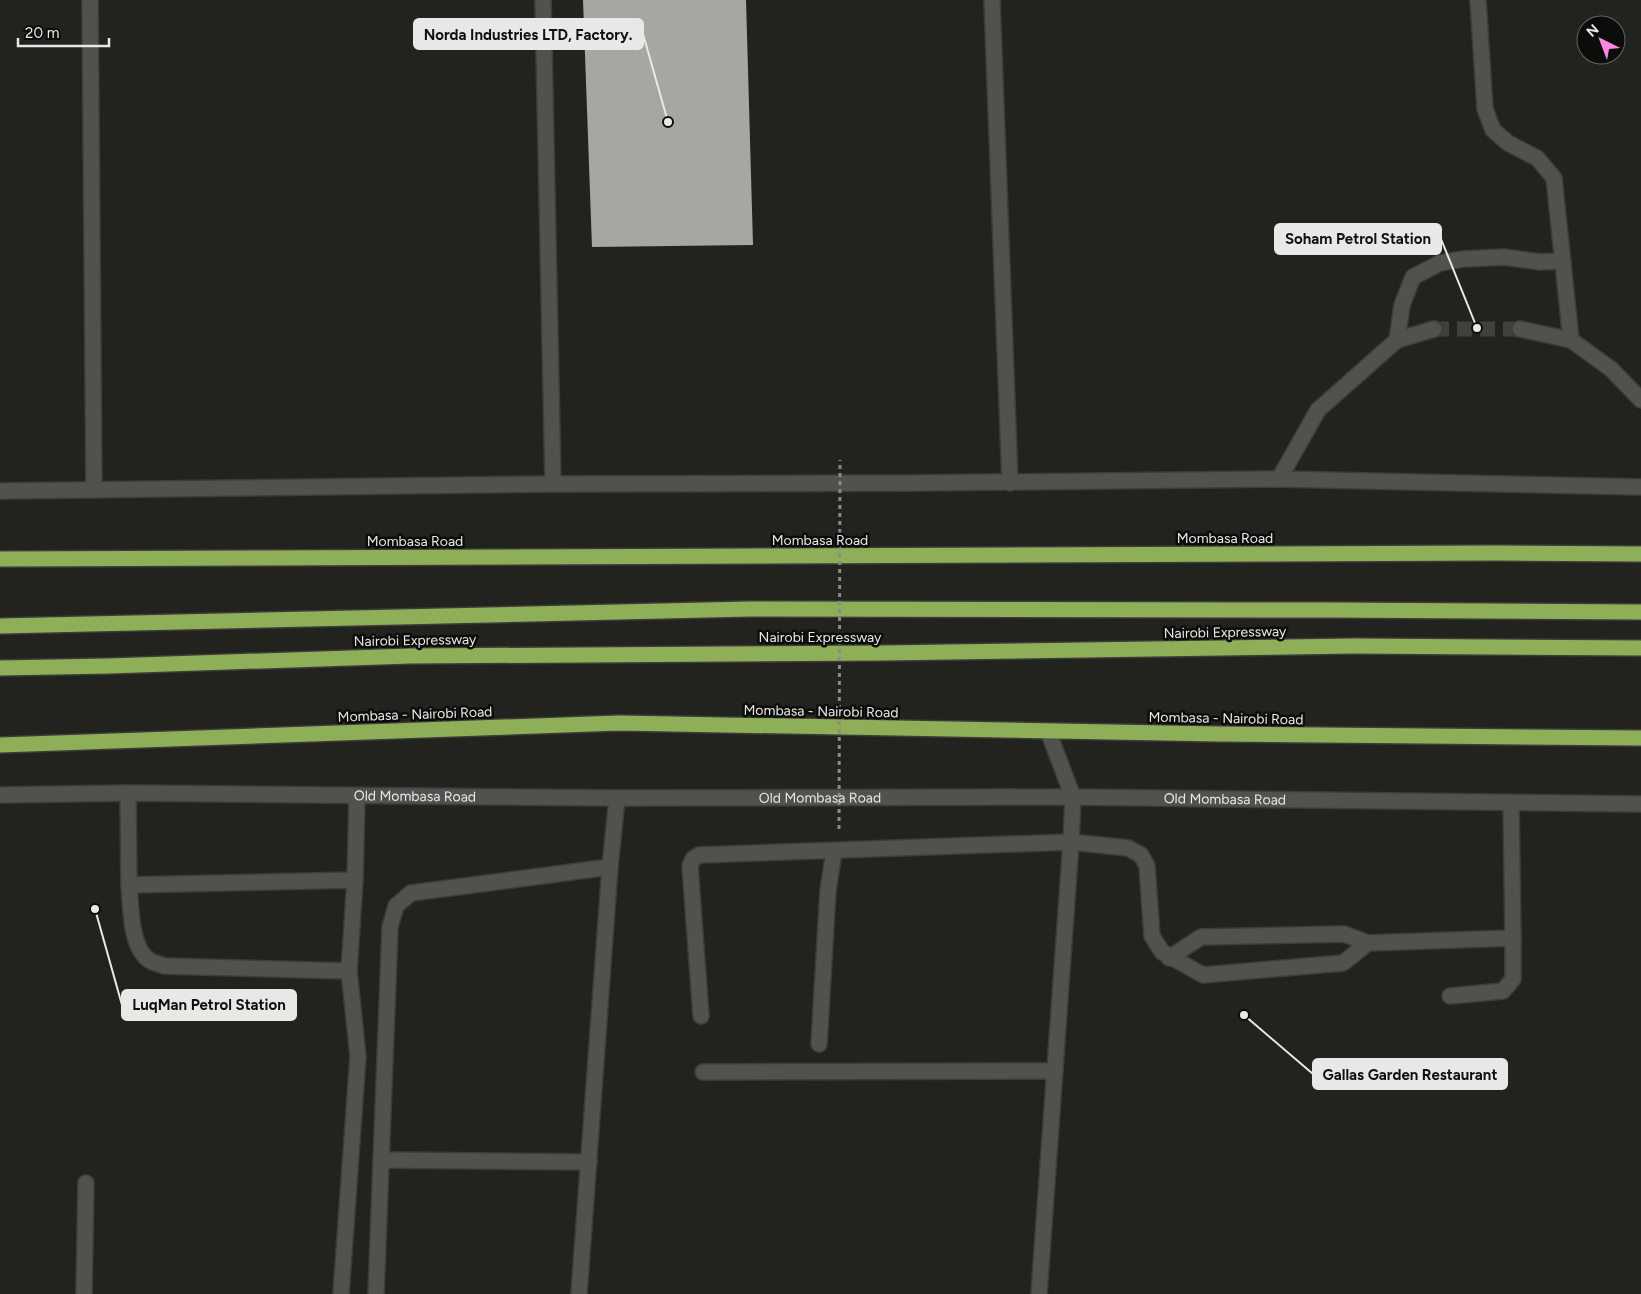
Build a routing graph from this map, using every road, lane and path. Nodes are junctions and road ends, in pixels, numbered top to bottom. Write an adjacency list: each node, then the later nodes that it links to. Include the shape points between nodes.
1 (90, 0): 16 (street)
2 (543, 0): 14 (street)
3 (992, 0): 13 (street)
4 (1478, 0): 5 (street, via 1485,109 1493,130 1508,143 1538,158 1554,178)
5 (1563, 261): 8 (street, via 1540,262 1504,257 1440,263 1413,277 1402,306); 9 (street)
6 (1434, 328): 8 (street)
7 (1520, 329): 9 (street)
8 (1398, 340): 12 (street, via 1318,410)
9 (1571, 340): 10 (street, via 1610,369)
10 (1641, 400)
11 (840, 460): 34 (path, bridge)
12 (1279, 479): 13 (street); 15 (street)
13 (1010, 483): 14 (street)
14 (553, 484): 16 (street)
15 (1641, 487)
16 (94, 490): 17 (street)
17 (0, 491)
18 (1641, 554): 19 (highway, Mombasa Road)
19 (0, 559)
20 (1641, 612): 21 (highway, Nairobi Expressway, via 750,609)
21 (0, 626)
22 (1641, 648): 23 (highway, Nairobi Expressway, via 1354,646 410,656)
23 (0, 668)
24 (1048, 731): 25 (highway, Mombasa - Nairobi Road); 26 (highway, Mombasa - Nairobi Road, via 619,723); 30 (street)
25 (1641, 738)
26 (0, 745)
27 (128, 793): 28 (street, Old Mombasa Road); 29 (street, Old Mombasa Road); 39 (street)
28 (0, 795)
29 (357, 796): 31 (street, Old Mombasa Road); 38 (street)
30 (1073, 797): 31 (street, Old Mombasa Road); 32 (street, Old Mombasa Road); 35 (street)
31 (617, 798): 37 (street)
32 (1511, 802): 33 (street, Old Mombasa Road); 40 (street)
33 (1641, 804)
34 (839, 829)
35 (1072, 842): 36 (street); 42 (street, via 1128,848 1141,855 1147,866 1152,936); 47 (street)
36 (834, 852): 45 (street, via 699,855 693,859 690,866); 46 (street, via 828,890)
37 (610, 867): 49 (street, via 411,894 396,906 390,927); 50 (street)
38 (355, 880): 39 (street); 43 (street)
39 (129, 885): 43 (street, via 134,934 140,949 149,960 164,966)
40 (1513, 938): 41 (street); 44 (street, via 1512,979 1502,992)
41 (1368, 943): 42 (street, via 1344,934 1201,937); 42 (street, via 1343,962 1203,975)
42 (1169, 958)
43 (349, 971): 53 (street, via 358,1056)
44 (1450, 996)
45 (701, 1016)
46 (819, 1044)
47 (1055, 1071): 48 (street); 56 (street)
48 (703, 1072)
49 (381, 1160): 50 (street); 54 (street)
50 (589, 1162): 55 (street)
51 (86, 1183): 52 (street)
52 (84, 1294)
53 (341, 1294)
54 (376, 1294)
55 (579, 1294)
56 (1039, 1294)

